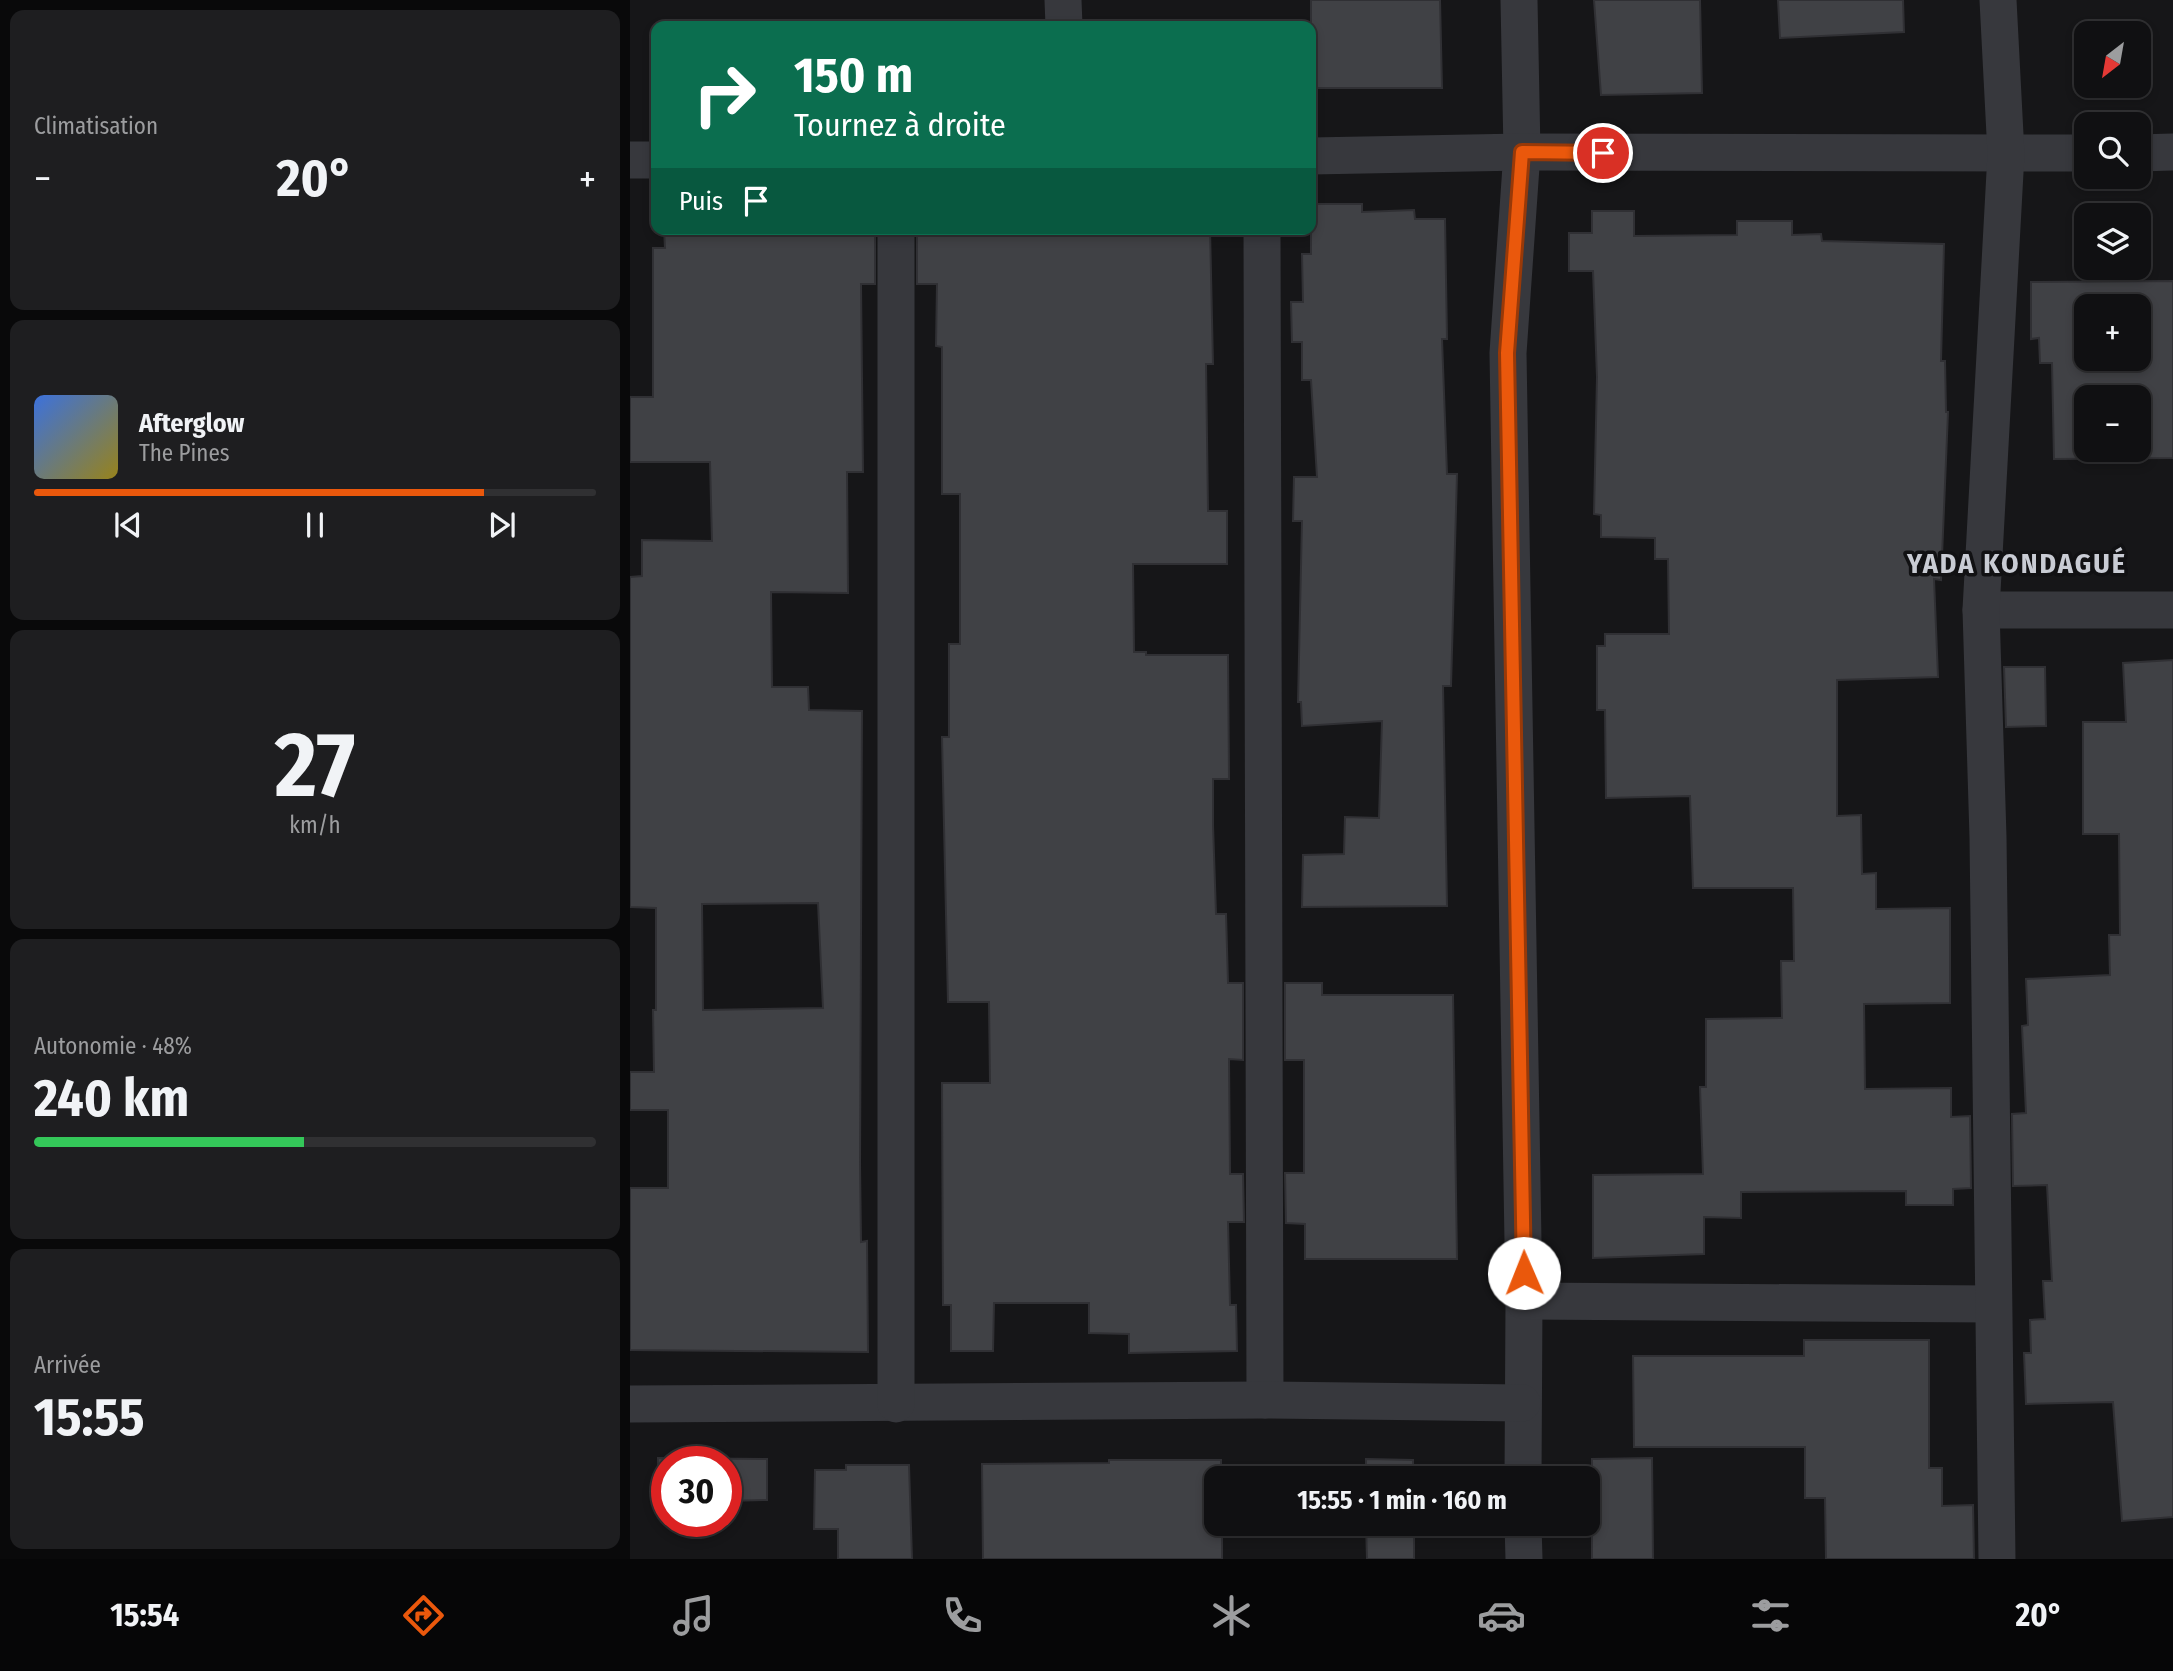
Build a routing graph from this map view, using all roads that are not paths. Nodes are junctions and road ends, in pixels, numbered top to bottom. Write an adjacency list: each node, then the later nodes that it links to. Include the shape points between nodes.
1 (1063, 0): 4 (street)
2 (1518, 0): 5 (street)
3 (1998, 0): 9 (street)
4 (1064, 21)
5 (1522, 152): 9 (street); 10 (street); 17 (street, via 1507,353)
6 (2173, 152): 8 (street)
7 (2074, 153): 9 (street)
8 (2151, 153)
9 (2006, 154): 15 (street)
10 (1316, 156)
11 (630, 160): 12 (street)
12 (651, 160)
13 (896, 235): 22 (street)
14 (1262, 235): 19 (street)
15 (1981, 610): 16 (street); 18 (street)
16 (2173, 610)
17 (1524, 1301): 18 (street); 20 (street)
18 (1993, 1304): 26 (street)
19 (1265, 1400): 20 (street); 22 (street)
20 (1522, 1403): 23 (street)
21 (630, 1404): 22 (street)
22 (896, 1404)
23 (1523, 1466)
24 (1523, 1536): 25 (street)
25 (1524, 1559)
26 (1997, 1559)

